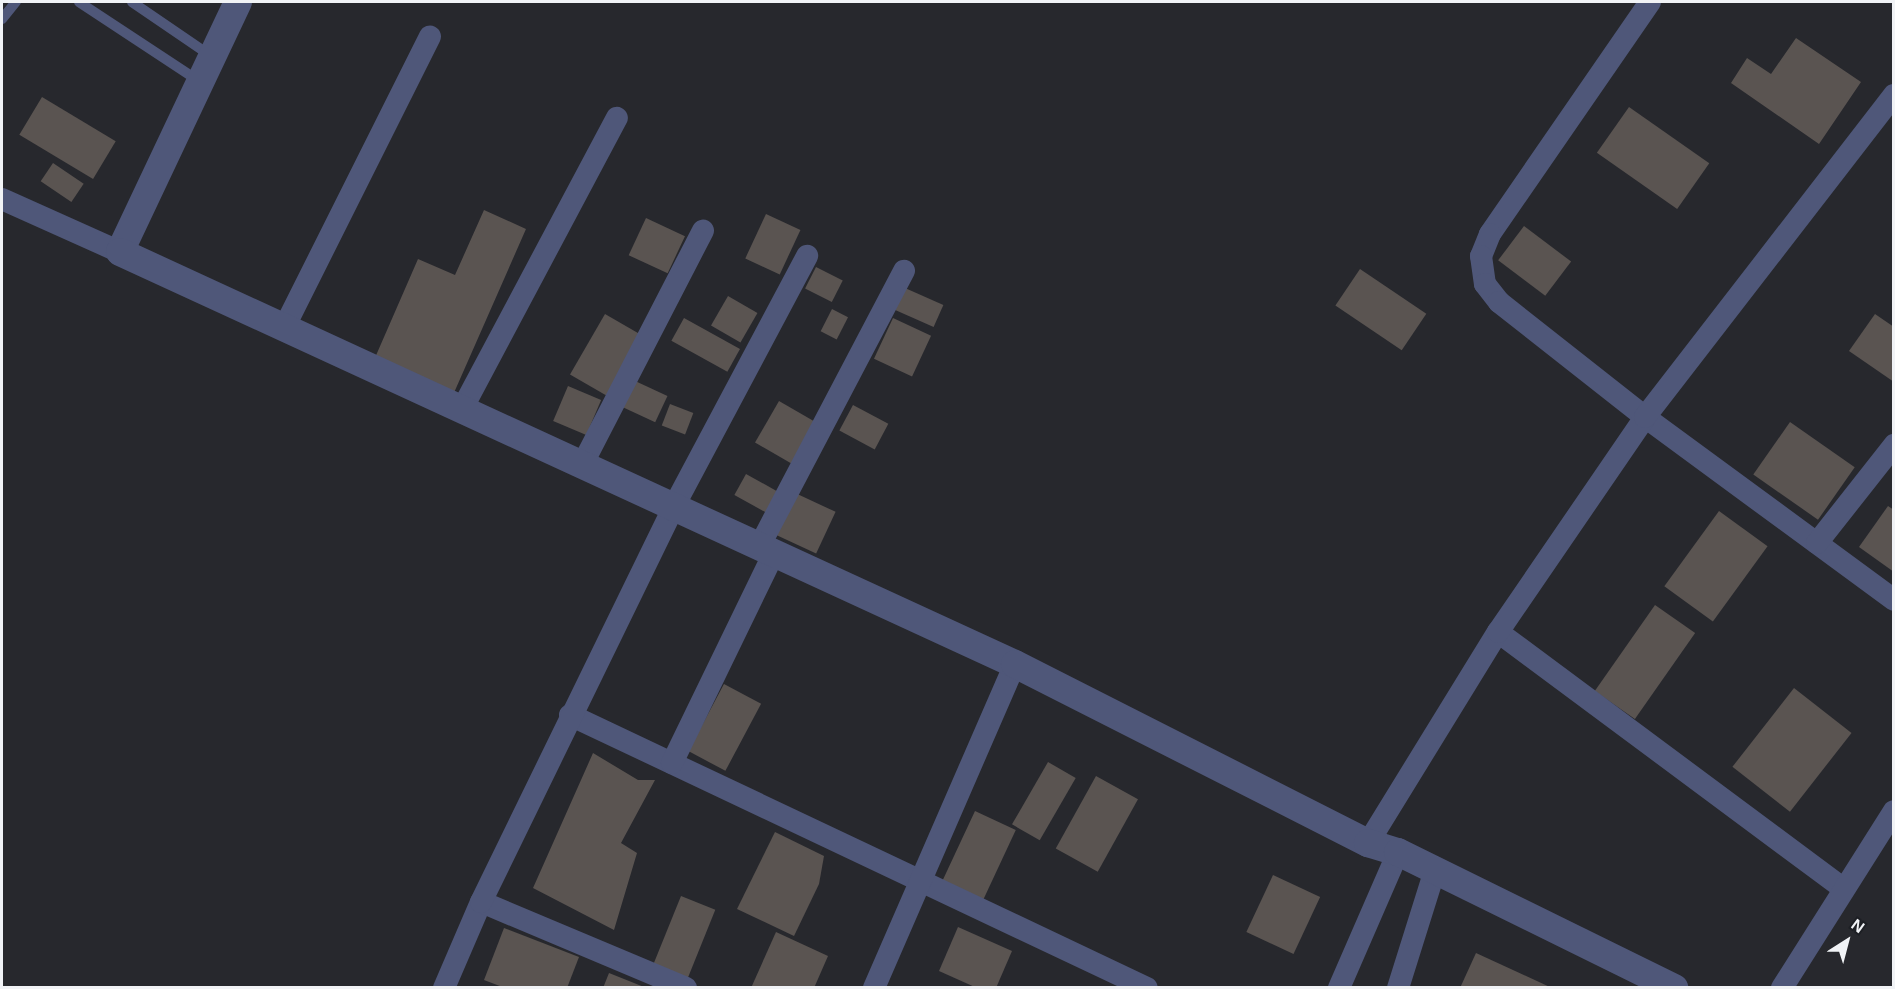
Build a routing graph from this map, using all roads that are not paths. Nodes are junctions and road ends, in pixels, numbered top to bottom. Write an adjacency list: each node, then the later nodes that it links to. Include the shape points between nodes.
1 (16, 2): 6 (lane)
2 (79, 2): 8 (lane)
3 (132, 2): 8 (lane)
4 (238, 2): 8 (street)
5 (1650, 2): 18 (street, via 1490,234 1481,256 1485,284 1500,302)
6 (2, 19)
7 (430, 37): 16 (street)
8 (206, 69): 13 (street)
9 (1893, 95): 18 (street)
10 (617, 118): 17 (street)
11 (2, 198): 13 (street)
12 (703, 231): 20 (street)
13 (120, 252): 16 (street)
14 (807, 256): 21 (street)
15 (904, 271): 23 (street)
16 (284, 327): 17 (street)
17 (461, 411): 20 (street)
18 (1645, 417): 22 (street); 25 (street)
19 (1893, 445): 22 (street)
20 (581, 467): 21 (street)
21 (672, 510): 23 (street); 27 (street)
22 (1817, 543): 24 (street)
23 (766, 550): 26 (street); 28 (street)
24 (1893, 600)
25 (1498, 632): 30 (street); 34 (street)
26 (1015, 664): 30 (street); 33 (street)
27 (570, 715): 28 (street); 35 (street)
28 (672, 763): 33 (street)
29 (1893, 811): 34 (street)
30 (1368, 843): 31 (street)
31 (1398, 852): 32 (street); 40 (street)
32 (1435, 870): 41 (street); 42 (street)
33 (923, 883): 38 (street); 39 (street)
34 (1844, 889): 43 (street)
35 (481, 902): 36 (street); 37 (street)
36 (444, 987)
37 (686, 987)
38 (874, 987)
39 (1147, 987)
40 (1339, 987)
41 (1398, 987)
42 (1674, 987)
43 (1782, 987)

